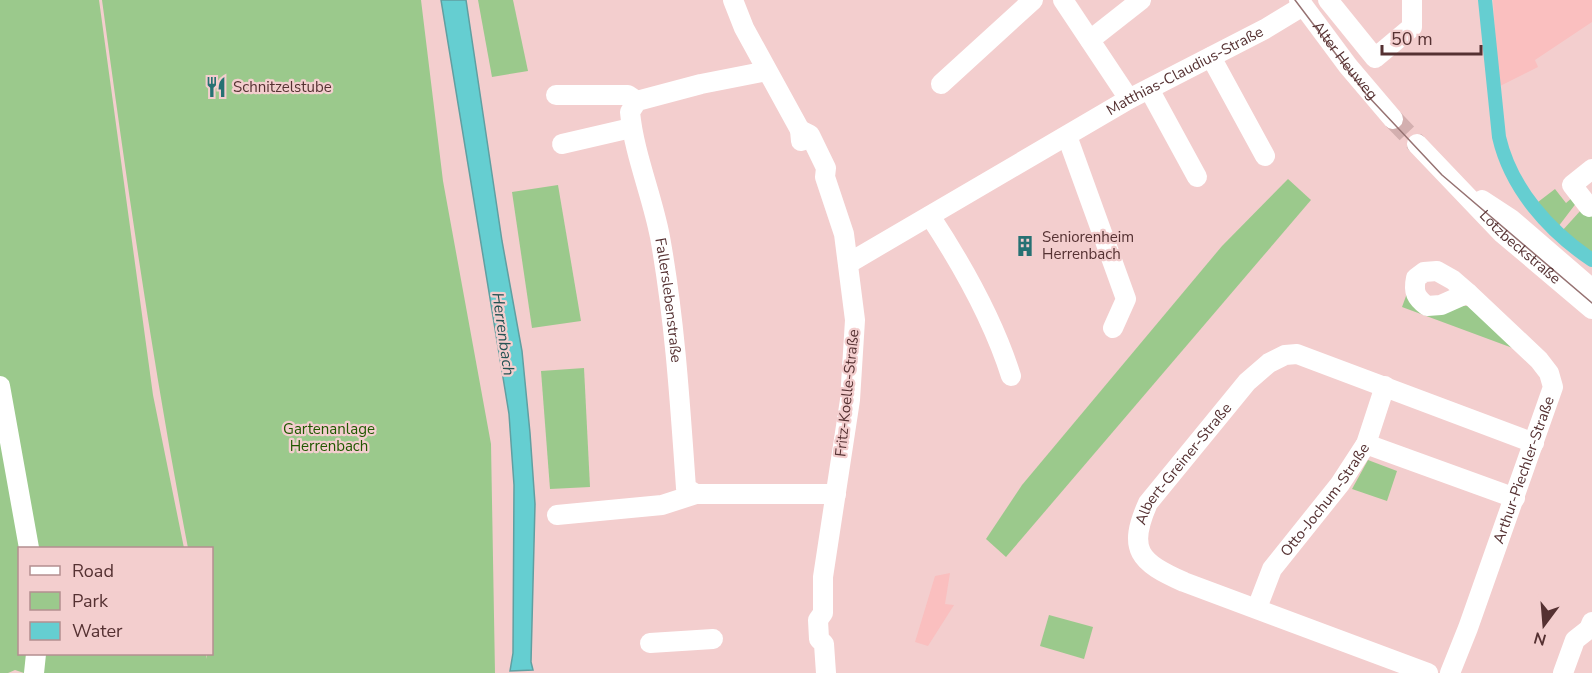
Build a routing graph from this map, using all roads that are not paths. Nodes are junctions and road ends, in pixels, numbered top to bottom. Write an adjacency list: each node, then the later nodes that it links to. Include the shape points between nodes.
1 (733, 0): 10 (street, Fritz-Koelle-Straße)
2 (1033, 0): 11 (street)
3 (1062, 0): 8 (street)
4 (1141, 0): 8 (street)
5 (1328, 0): 6 (street, via 1375,58 1412,27)
6 (1412, 0)
7 (1301, 3): 9 (street, Matthias-Claudius-Straße, via 1265,29); 16 (street, Alter Heuweg, via 1347,66)
8 (1090, 40): 14 (street)
9 (1211, 57): 12 (street, Matthias-Claudius-Straße); 21 (street)
10 (767, 70): 15 (street); 27 (street, Fritz-Koelle-Straße, via 794,97 800,140 816,173 825,177)
11 (941, 84)
12 (1149, 89): 14 (street, Matthias-Claudius-Straße); 23 (street)
13 (556, 95): 15 (street, via 628,95)
14 (1129, 99): 18 (street, Matthias-Claudius-Straße)
15 (637, 101): 17 (street, Fallerslebenstraße, via 630,112)
16 (1394, 119)
17 (632, 128): 19 (street); 38 (street, Fallerslebenstraße, via 655,210 672,308 686,488)
18 (1067, 136): 26 (street, Matthias-Claudius-Straße); 31 (street, via 1125,299)
19 (562, 144)
20 (1417, 144): 24 (street, Lotzbeckstraße)
21 (1265, 156)
22 (1592, 169): 25 (street, via 1572,185 1589,207)
23 (1197, 177)
24 (1452, 181): 28 (street, Lotzbeckstraße, via 1511,219); 30 (street, Lotzbeckstraße, via 1502,233)
25 (1592, 205)
26 (930, 216): 27 (street, Matthias-Claudius-Straße); 32 (street, via 991,323)
27 (849, 263): 39 (street, Fritz-Koelle-Straße, via 855,320 853,370)
28 (1592, 289)
29 (1467, 293): 36 (street, Arthur-Piechler-Straße, via 1549,373 1553,387)
30 (1592, 309)
31 (1113, 328)
32 (1011, 376)
33 (0, 386): 35 (street)
34 (1385, 386): 36 (street, Albert-Greiner-Straße); 37 (street, Otto-Jochum-Straße); 43 (street, Albert-Greiner-Straße, via 1297,354 1273,361 1247,382 1148,503 1137,539 1143,555 1157,570)
35 (3, 419): 42 (street)
36 (1534, 443): 40 (street, Arthur-Piechler-Straße)
37 (1366, 444): 40 (street); 43 (street, Otto-Jochum-Straße, via 1340,484 1272,569)
38 (696, 494): 39 (street); 41 (street, via 662,505)
39 (836, 494): 49 (street, Fritz-Koelle-Straße, via 823,577 823,613 828,620 824,644)
40 (1515, 498): 51 (street, Arthur-Piechler-Straße)
41 (557, 515)
42 (29, 547)
43 (1257, 608): 50 (street, Albert-Greiner-Straße)
44 (1592, 622): 52 (street, via 1575,640)
45 (713, 639): 46 (street)
46 (650, 643)
47 (36, 655): 48 (street)
48 (34, 673)
49 (826, 673)
50 (1428, 673)
51 (1450, 673)
52 (1563, 673)

